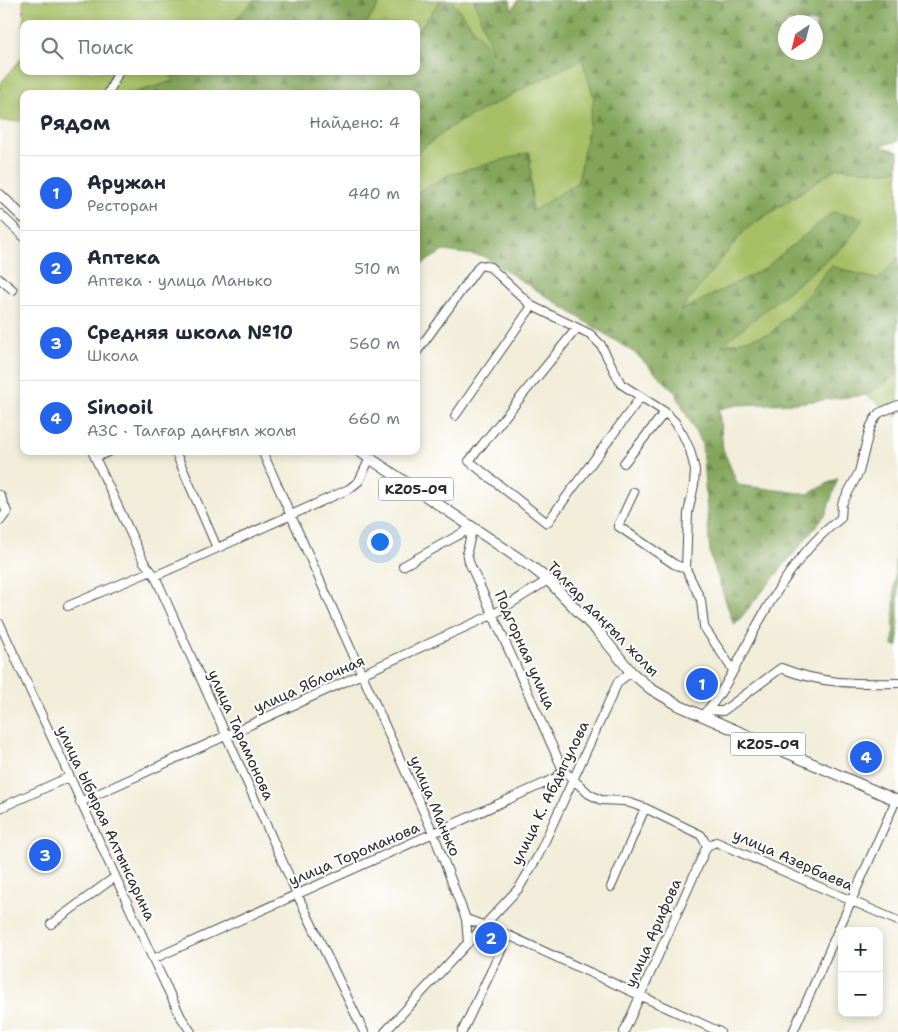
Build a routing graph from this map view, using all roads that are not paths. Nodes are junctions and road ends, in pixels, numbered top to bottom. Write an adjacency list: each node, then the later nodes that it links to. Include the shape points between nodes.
1 (117, 75): 2 (street)
2 (110, 90)
3 (0, 195): 5 (main road)
4 (0, 214): 6 (street)
5 (20, 214)
6 (20, 233)
7 (0, 279): 8 (street)
8 (13, 290)
9 (532, 306): 10 (street); 11 (street, via 490,267 480,265); 15 (street)
10 (577, 328): 12 (street, via 590,334 601,345 621,384); 12 (street, via 469,461 547,523)
11 (420, 347)
12 (640, 398): 14 (street)
13 (898, 405): 35 (street, via 879,413 874,420 859,472 842,504 841,518 811,546 795,568 761,619)
14 (665, 412): 21 (street); 29 (street, via 683,435 694,470 686,533)
15 (456, 416)
16 (93, 455): 30 (street, улица Тарамонова)
17 (177, 455): 27 (street)
18 (264, 455): 24 (street, улица Манько)
19 (365, 455): 20 (main road, Талғар даңғыл жолы / KZ05-09)
20 (370, 458): 24 (street, via 355,485); 26 (main road, Талғар даңғыл жолы / KZ05-09)
21 (624, 463)
22 (634, 492): 29 (street, via 618,526)
23 (0, 495): 25 (street, via 8,512)
24 (291, 516): 27 (street); 37 (street, улица Манько)
25 (0, 521)
26 (473, 527): 28 (street); 31 (main road, Талғар даңғыл жолы / KZ05-09); 33 (street, Подгорная улица, via 467,556)
27 (217, 548): 30 (street)
28 (403, 566)
29 (686, 569): 35 (street, via 701,600 704,627)
30 (152, 574): 32 (street); 40 (street, улица Тарамонова)
31 (548, 580): 33 (street, улица Яблочная); 36 (main road, Талғар даңғыл жолы / KZ05-09, via 601,635)
32 (68, 606)
33 (494, 614): 37 (street, улица Яблочная); 41 (street, Подгорная улица)
34 (0, 624): 42 (street, улица Ыбырая Алтынсарина)
35 (733, 670): 39 (street)
36 (630, 672): 39 (main road, Талғар даңғыл жолы / KZ05-09, via 662,696); 43 (street, улица К. Абдыгулова, via 618,682)
37 (362, 675): 40 (street, улица Яблочная); 48 (street, улица Манько)
38 (898, 683): 39 (street, via 850,683 806,678 781,668 723,711)
39 (705, 713): 44 (main road, Талғар даңғыл жолы / KZ05-09)
40 (226, 736): 45 (street, улица Яблочная); 52 (street, улица Тарамонова)
41 (563, 770): 43 (street, Подгорная улица); 48 (street, улица Тороманова, via 556,778)
42 (69, 777): 45 (street, улица Ыбырая Алтынсарина); 46 (street)
43 (573, 781): 47 (street, via 601,800 624,801); 57 (street, улица К. Абдыгулова, via 538,856 519,888)
44 (897, 801): 53 (street)
45 (80, 802): 50 (street, улица Ыбырая Алтынсарина)
46 (0, 808)
47 (645, 808): 49 (street, via 701,835); 51 (street)
48 (434, 835): 52 (street, улица Тороманова); 54 (street, улица Манько)
49 (707, 846): 53 (street, улица Азербаева, via 716,842); 61 (street, улица Арифова)
50 (115, 877): 56 (street); 60 (street, улица Ыбырая Алтынсарина)
51 (611, 887)
52 (297, 894): 60 (street, улица Тороманова); 63 (street, улица Тарамонова)
53 (852, 901): 55 (street, улица Азербаева); 68 (street)
54 (466, 919): 57 (street); 59 (street, улица Манько)
55 (898, 922)
56 (51, 924)
57 (484, 926): 58 (street); 59 (street, улица К. Абдыгулова)
58 (508, 936): 61 (street); 65 (street)
59 (468, 942): 64 (street, улица К. Абдыгулова)
60 (153, 959): 62 (street, улица Ыбырая Алтынсарина)
61 (640, 995): 66 (street, улица Арифова); 67 (street)
62 (191, 1032)
63 (364, 1032)
64 (385, 1032)
65 (462, 1032)
66 (624, 1032)
67 (720, 1032)
68 (793, 1032)

